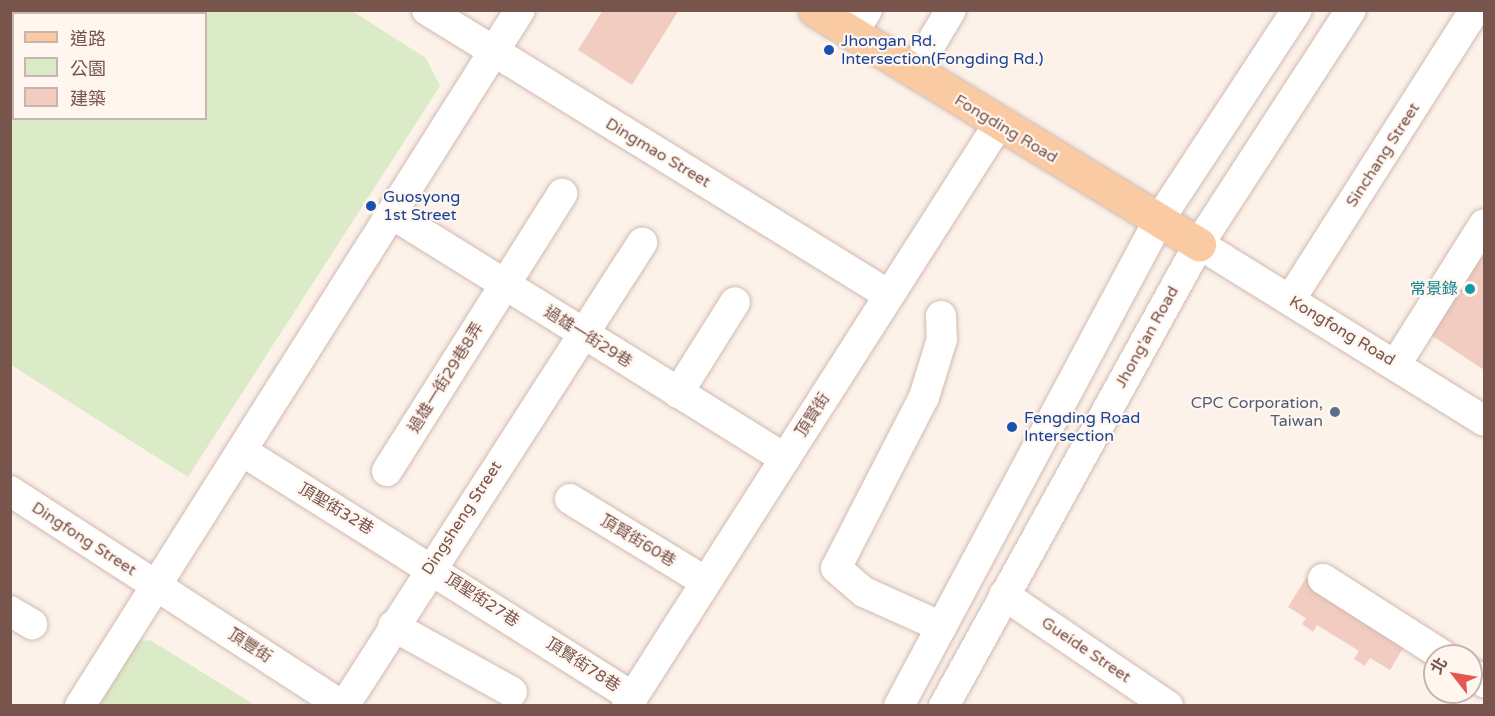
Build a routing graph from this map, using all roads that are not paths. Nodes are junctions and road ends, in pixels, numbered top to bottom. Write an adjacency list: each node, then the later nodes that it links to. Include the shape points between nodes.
1 (427, 10): 9 (street, Dingmao Street)
2 (520, 10): 9 (street)
3 (815, 10): 8 (main road, Fongding Road)
4 (951, 10): 10 (street)
5 (1297, 10): 14 (street)
6 (1351, 10): 17 (street, Jhong'an Road)
7 (1475, 10): 20 (street, Sinchang Street)
8 (860, 22): 10 (main road, Fongding Road)
9 (494, 53): 13 (street); 19 (street, Dingmao Street)
10 (914, 72): 11 (main road, Fongding Road)
11 (998, 125): 14 (main road, Fongding Road); 19 (street, 頂賢街)
12 (562, 194): 18 (street, 過雄一街29巷8弄)
13 (392, 214): 18 (street, 過雄一街29巷); 27 (street)
14 (1159, 220): 17 (main road, Fongding Road); 38 (street)
15 (1485, 224): 24 (street)
16 (642, 243): 23 (street, Dingsheng Street)
17 (1199, 244): 20 (street, Kongfong Road); 36 (street, Jhong'an Road)
18 (504, 285): 23 (street, 過雄一街29巷); 29 (street, 過雄一街29巷8弄)
19 (889, 295): 28 (street, 頂賢街)
20 (1290, 300): 24 (street, Kongfong Road)
21 (735, 302): 25 (street)
22 (941, 316): 38 (street, via 942,339 924,397 836,568 864,592)
23 (584, 334): 25 (street, 過雄一街29巷); 32 (street, Dingsheng Street)
24 (1396, 364): 26 (street, Kongfong Road)
25 (678, 393): 28 (street, 過雄一街29巷)
26 (1485, 421)
27 (242, 451): 32 (street, 頂聖街32巷); 35 (street)
28 (785, 459): 34 (street, 頂賢街)
29 (387, 471)
30 (10, 491): 35 (street, Dingfong Street)
31 (570, 499): 34 (street, 頂賢街60巷)
32 (429, 567): 37 (street, Dingsheng Street); 39 (street, 頂聖街27巷)
33 (1323, 579): 40 (street)
34 (706, 582): 42 (street, 頂賢街)
35 (158, 586): 43 (street); 44 (street, 頂豐街)
36 (1004, 595): 46 (street, Jhong'an Road); 47 (street, Gueide Street)
37 (393, 627): 41 (street); 44 (street, Dingsheng Street)
38 (942, 627): 45 (street)
39 (534, 634): 42 (street, 頂賢街78巷)
40 (1425, 644)
41 (512, 692)
42 (630, 701)
43 (80, 705)
44 (343, 705)
45 (899, 705)
46 (944, 705)
47 (1168, 705)

